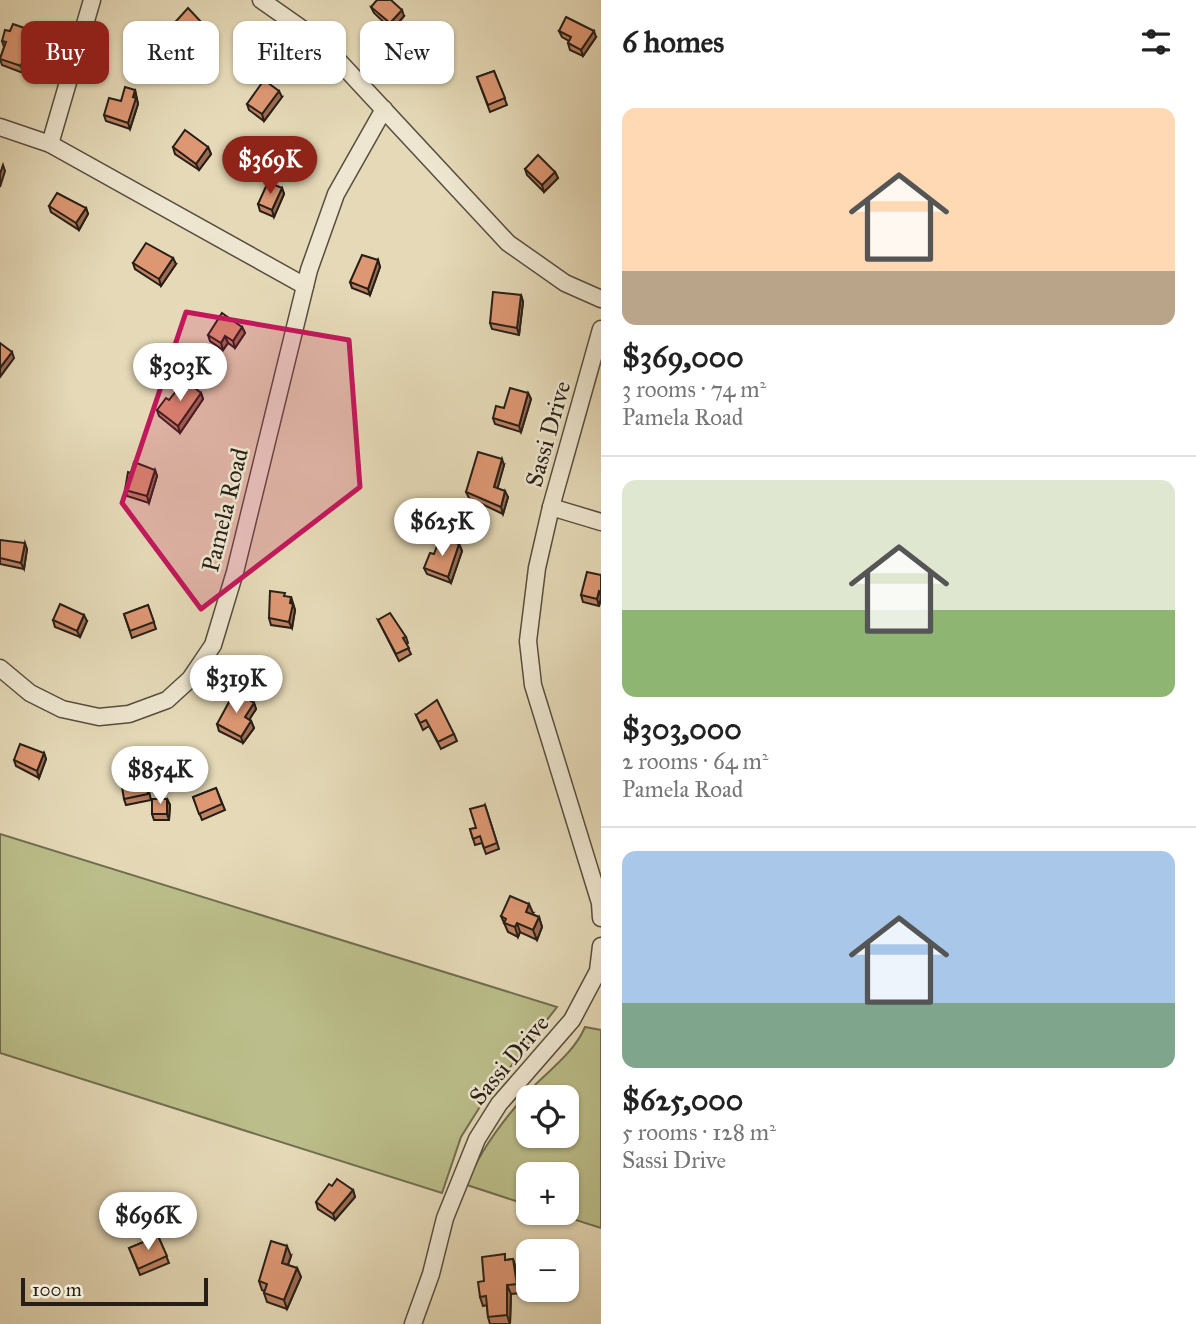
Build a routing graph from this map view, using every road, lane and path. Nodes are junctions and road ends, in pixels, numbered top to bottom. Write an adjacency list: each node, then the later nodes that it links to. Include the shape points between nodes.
1 (92, 0): 5 (street)
2 (261, 0): 3 (street, via 321,42)
3 (384, 109): 6 (street, Pamela Road, via 336,194); 7 (street, via 509,243 565,283)
4 (0, 127): 5 (street)
5 (51, 144): 6 (street)
6 (305, 286): 11 (street, Pamela Road, via 235,572 212,645 190,679 167,700 129,714 99,717 62,709 30,693)
7 (601, 299)
8 (601, 329): 9 (street, Sassi Drive)
9 (551, 507): 10 (street); 12 (street, Sassi Drive, via 528,641 533,685)
10 (601, 522)
11 (0, 668)
12 (601, 918)
13 (601, 946): 14 (street, Sassi Drive, via 598,971 572,1020 499,1104 477,1139)
14 (412, 1324)

